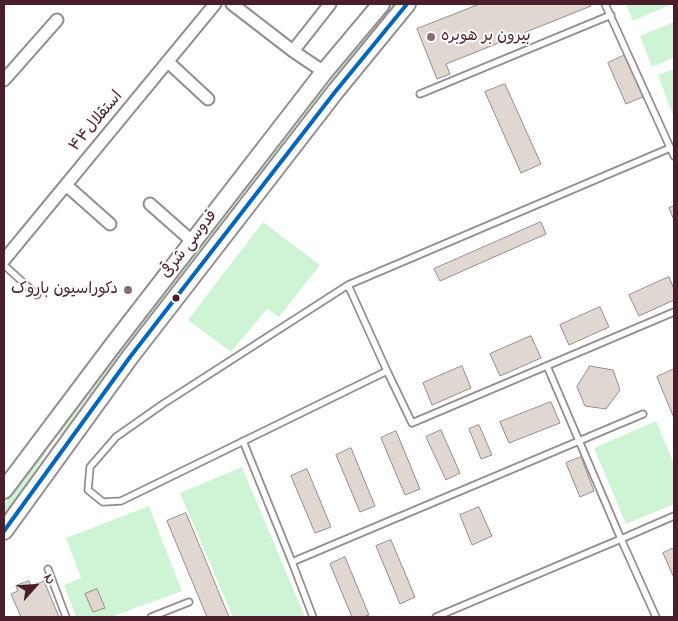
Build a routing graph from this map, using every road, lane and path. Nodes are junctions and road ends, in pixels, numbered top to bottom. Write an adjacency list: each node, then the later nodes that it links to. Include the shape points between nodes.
1 (215, 4): 10 (street, استقلال۴۴)
2 (232, 4): 9 (street)
3 (330, 4): 9 (street)
4 (381, 4): 11 (main road, قدوسی شرقی)
5 (408, 4): 32 (main road, قدوسی شرقی, via 335,92 130,357)
6 (606, 4): 7 (lane)
7 (611, 15): 13 (lane); 15 (lane)
8 (57, 20): 12 (street)
9 (293, 51): 11 (street)
10 (168, 62): 14 (street); 17 (street, استقلال۴۴)
11 (324, 72): 20 (main road, قدوسی شرقی)
12 (4, 80)
13 (420, 94)
14 (208, 99)
15 (670, 148): 16 (lane); 23 (lane)
16 (674, 156)
17 (66, 185): 19 (street); 21 (street, استقلال۴۴)
18 (150, 204): 20 (street)
19 (110, 224)
20 (193, 242): 31 (main road, قدوسی شرقی)
21 (4, 260)
22 (4, 265): 24 (lane)
23 (348, 285): 27 (lane); 29 (lane, via 116,436 90,467 88,490 103,502 121,501)
24 (37, 295)
25 (674, 312): 26 (lane)
26 (547, 366): 27 (lane, via 412,423); 30 (lane)
27 (387, 371): 29 (lane)
28 (643, 414): 30 (lane)
29 (243, 441): 37 (lane)
30 (580, 441): 36 (lane); 37 (lane)
31 (40, 442): 32 (main road); 33 (main road, قدوسی شرقی)
32 (58, 458): 35 (main road, قدوسی شرقی)
33 (4, 490)
34 (674, 516): 36 (lane)
35 (4, 532)
36 (621, 539): 43 (lane); 44 (lane)
37 (292, 562): 42 (lane)
38 (48, 569): 40 (lane)
39 (189, 602): 41 (lane)
40 (66, 617)
41 (151, 617)
42 (313, 617)
43 (436, 617)
44 (656, 617)

